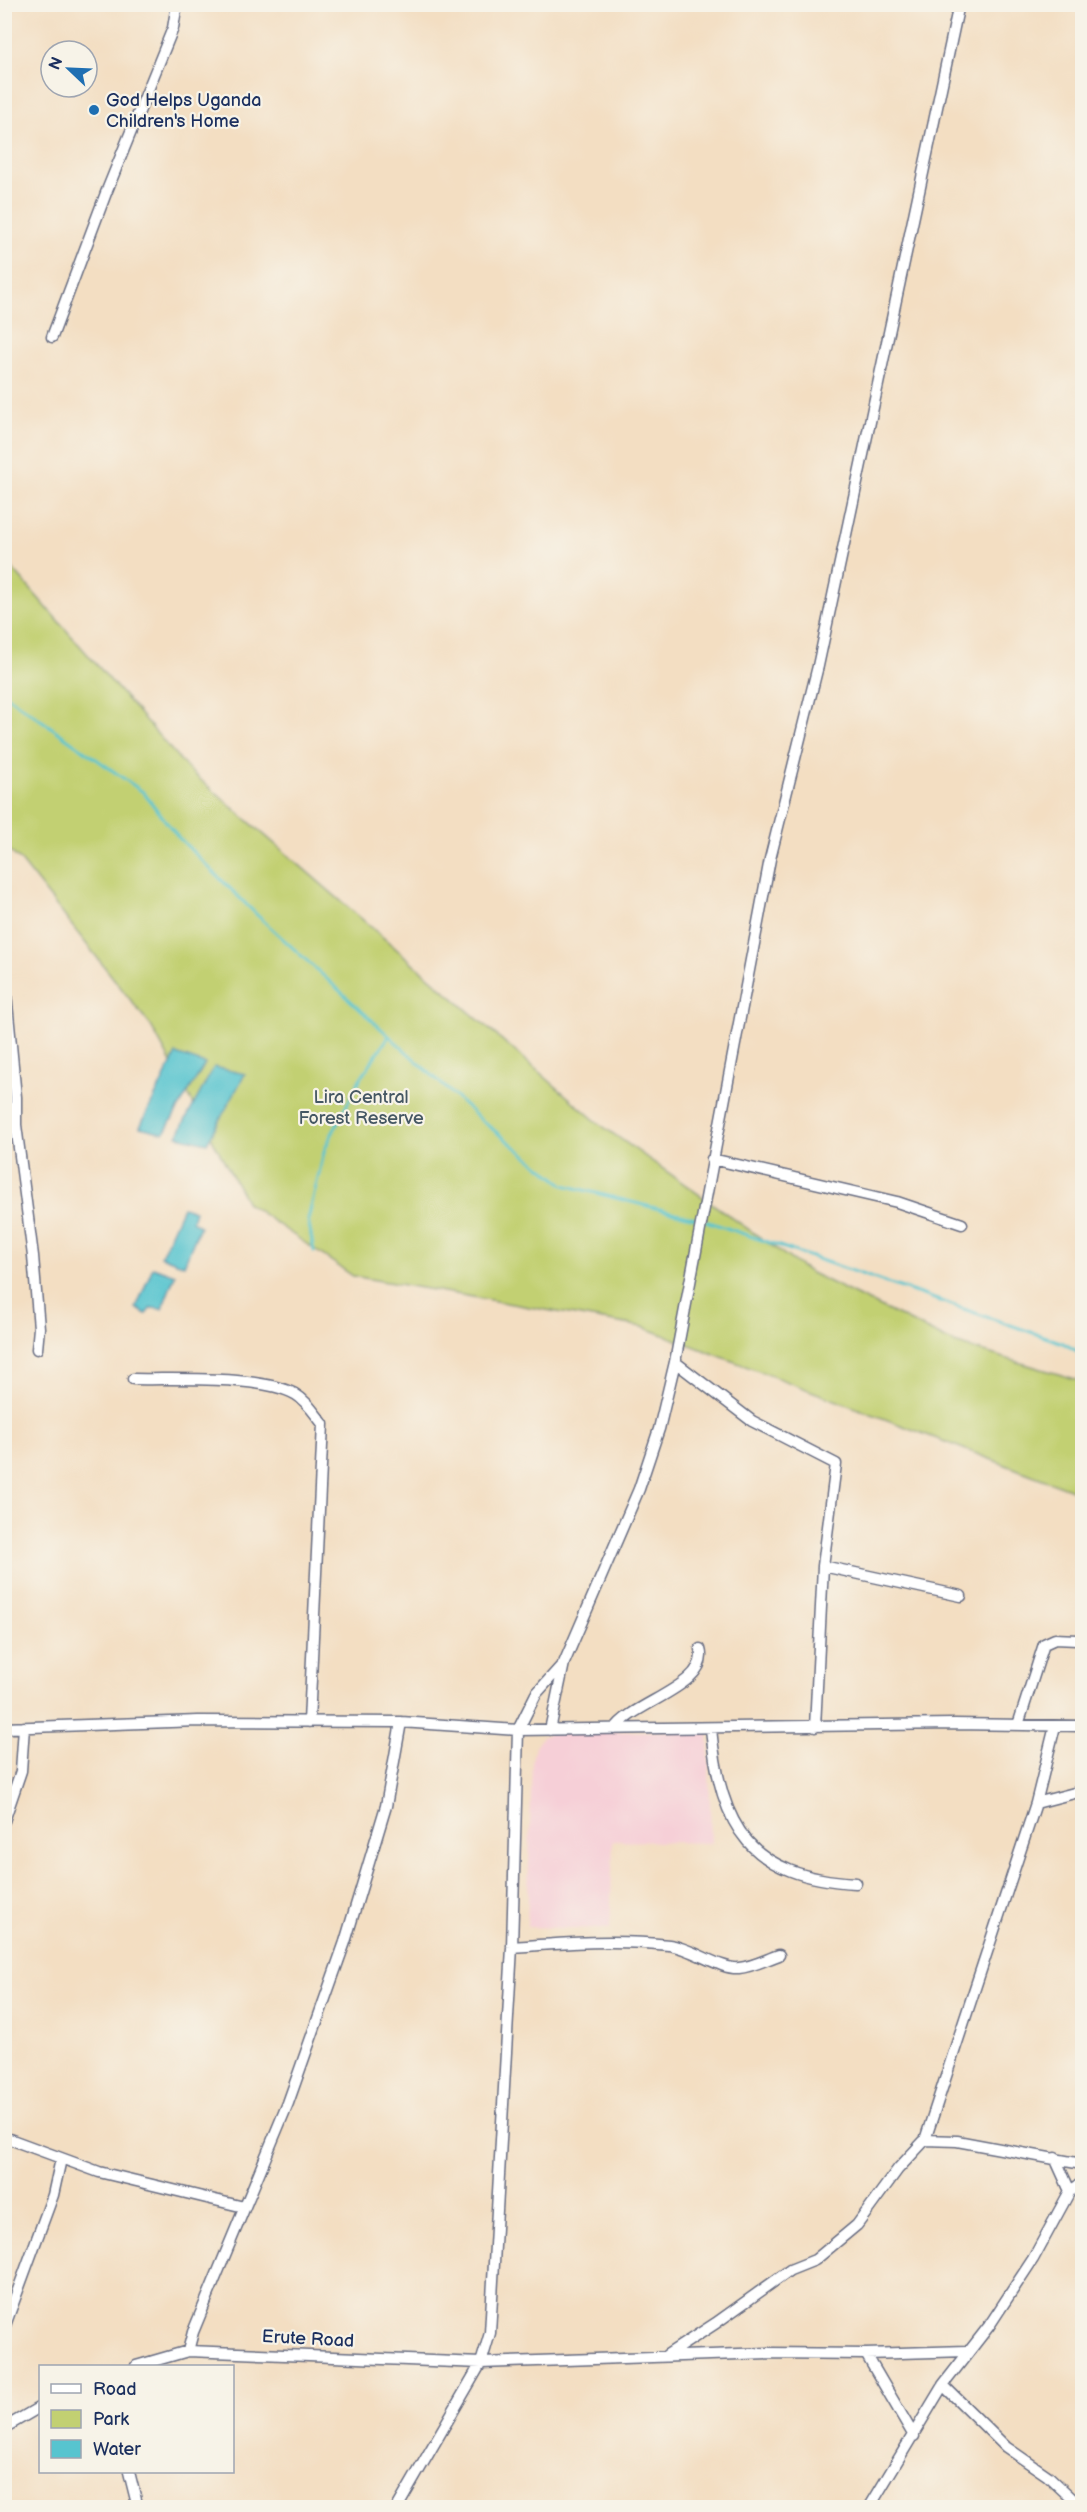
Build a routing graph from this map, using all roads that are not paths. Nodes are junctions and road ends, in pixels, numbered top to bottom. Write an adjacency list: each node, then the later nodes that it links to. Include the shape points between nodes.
1 (177, 4): 3 (street, via 173,28)
2 (958, 4): 6 (street, via 818,666 770,859)
3 (52, 337)
4 (4, 972): 5 (street, via 16,1097)
5 (10, 1125): 8 (street, via 33,1256)
6 (712, 1159): 7 (street, via 897,1202); 9 (street)
7 (962, 1224)
8 (37, 1348)
9 (675, 1362): 11 (street, via 752,1421 836,1464); 15 (street, via 639,1489)
10 (134, 1379): 16 (street, via 281,1388 307,1403 323,1424)
11 (823, 1566): 12 (street); 22 (street)
12 (961, 1596)
13 (1077, 1641): 18 (street, via 1055,1639 1044,1644)
14 (700, 1649): 24 (street, via 699,1664 688,1681 629,1714)
15 (564, 1664): 26 (street, via 536,1694); 27 (street)
16 (309, 1722): 17 (street); 21 (street)
17 (401, 1722): 26 (street); 41 (street, via 386,1806 363,1887 288,2103)
18 (1018, 1725): 19 (street); 22 (street)
19 (1055, 1726): 20 (street); 29 (street)
20 (1083, 1726)
21 (24, 1727): 23 (street); 30 (street, via 21,1771)
22 (815, 1727): 25 (street)
23 (4, 1728)
24 (615, 1729): 25 (street); 27 (street)
25 (711, 1729): 31 (street, via 724,1799 748,1844 783,1868 826,1881)
26 (518, 1730): 27 (street); 32 (street)
27 (550, 1730)
28 (1083, 1791): 29 (street)
29 (1036, 1803): 35 (street)
30 (4, 1821)
31 (856, 1883)
32 (512, 1947): 33 (street, via 601,1940 670,1945 689,1948 740,1968); 47 (street, via 490,2333)
33 (779, 1955)
34 (4, 2137): 37 (street)
35 (925, 2140): 36 (street); 46 (street, via 857,2225 815,2260 790,2270)
36 (1055, 2158): 38 (street); 40 (street)
37 (61, 2159): 41 (street); 42 (street, via 53,2195)
38 (1083, 2164)
39 (1083, 2183): 40 (street)
40 (1070, 2191): 44 (street, via 1033,2259 989,2326)
41 (244, 2207): 43 (street)
42 (4, 2328)
43 (188, 2351): 47 (street, Erute Road); 48 (street, Erute Road)
44 (967, 2351): 45 (street, Erute Road); 49 (street)
45 (866, 2354): 46 (street, Erute Road); 52 (street)
46 (667, 2356): 47 (street, Erute Road)
47 (481, 2363): 55 (street)
48 (142, 2365)
49 (943, 2385): 52 (street); 57 (street, via 1006,2447 1048,2476)
50 (39, 2408): 51 (street)
51 (4, 2428)
52 (914, 2436): 56 (street)
53 (129, 2473): 54 (street)
54 (138, 2508)
55 (397, 2508)
56 (869, 2508)
57 (1082, 2508)

